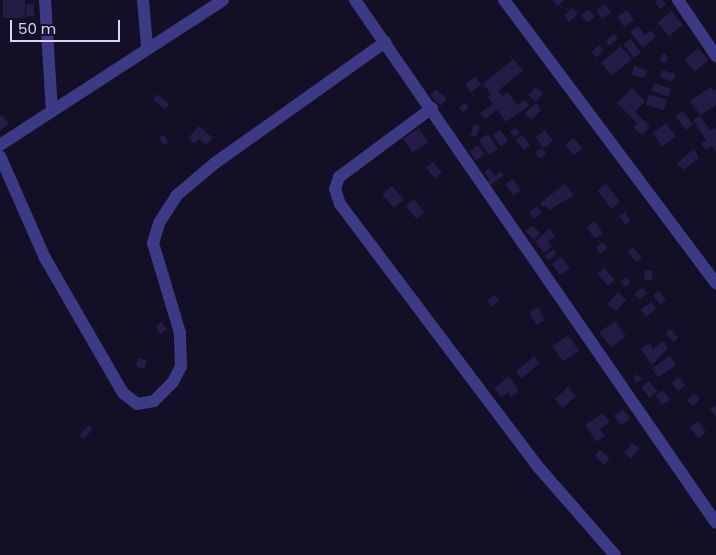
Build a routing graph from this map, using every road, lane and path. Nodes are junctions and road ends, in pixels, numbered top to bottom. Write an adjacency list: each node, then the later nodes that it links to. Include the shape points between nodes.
1 (45, 0): 11 (street)
2 (143, 0): 8 (street)
3 (223, 0): 8 (street)
4 (355, 0): 7 (street)
5 (504, 0): 14 (street)
6 (678, 0): 9 (street)
7 (384, 42): 10 (street); 13 (street, via 215,163 177,195 159,223 153,243 180,333 180,366 173,382 154,400 138,404 123,393 45,258)
8 (147, 46): 11 (street)
9 (716, 56)
10 (432, 108): 15 (street); 16 (street, via 339,176 335,189 340,204 540,470)
11 (52, 110): 12 (street)
12 (0, 145)
13 (0, 156)
14 (716, 283)
15 (716, 523)
16 (615, 555)

